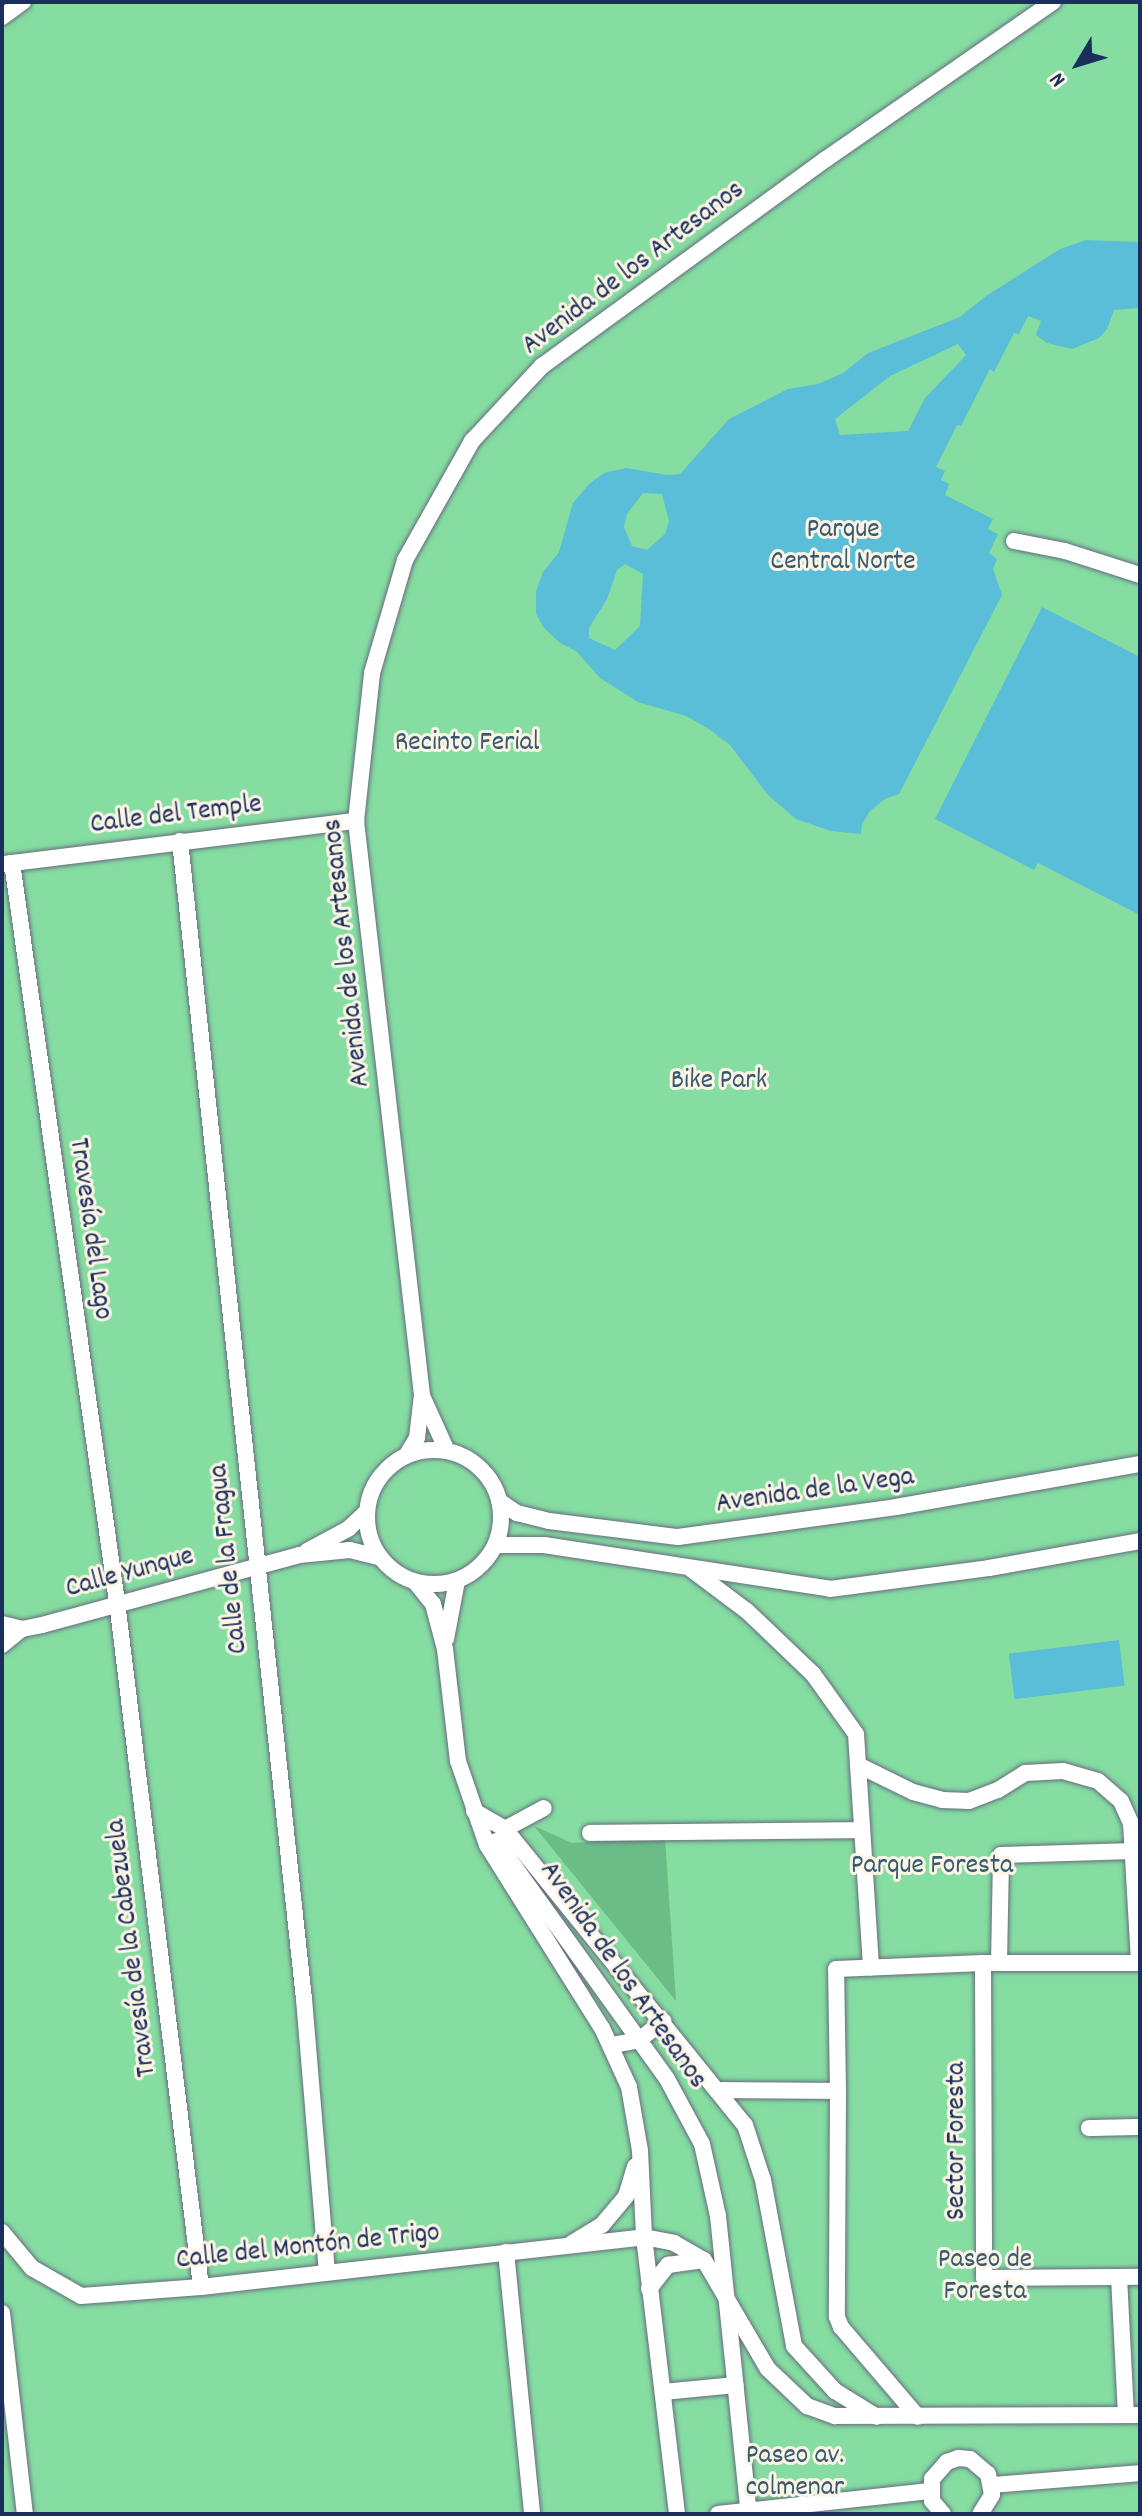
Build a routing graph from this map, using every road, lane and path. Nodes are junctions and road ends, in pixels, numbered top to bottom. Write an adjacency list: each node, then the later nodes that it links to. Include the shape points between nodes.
1 (23, 2): 3 (street)
2 (1053, 2): 6 (street, Avenida de los Artesanos, via 553,358 472,441 405,560 372,673)
3 (2, 17)
4 (1014, 541): 5 (street)
5 (1140, 575)
6 (356, 821): 7 (street, Calle del Temple); 9 (street, Avenida de los Artesanos)
7 (180, 841): 8 (street, Calle del Temple); 20 (street, Calle de la Fragua)
8 (7, 863): 23 (street, Travesía del Lago)
9 (422, 1395): 10 (street, Avenida de los Artesanos); 11 (street, Avenida de los Artesanos, via 417,1438)
10 (447, 1451): 11 (street); 13 (street, via 480,1469)
11 (406, 1456): 14 (street, via 379,1478)
12 (1140, 1464): 13 (street, Avenida de la Vega, via 896,1507 678,1537 549,1521 517,1513)
13 (499, 1501): 16 (street)
14 (367, 1511): 17 (street, Calle Yunque, via 348,1529); 18 (street, via 369,1535)
15 (1140, 1541): 19 (street, via 830,1589)
16 (496, 1545): 19 (street, via 544,1545); 21 (street, via 486,1560)
17 (299, 1555): 18 (street, Calle Yunque, via 350,1550); 20 (street, Calle Yunque)
18 (379, 1557): 22 (street)
19 (688, 1566): 28 (street, via 747,1611 813,1674 856,1734)
20 (256, 1567): 23 (street, Calle Yunque); 51 (street, Calle de la Fragua, via 304,1999)
21 (457, 1581): 22 (street); 27 (street, Avenida de los Artesanos)
22 (416, 1583): 27 (street, Avenida de los Artesanos, via 433,1604)
23 (117, 1602): 25 (street, Calle Yunque); 54 (street, Travesía de la Cabezuela)
24 (2, 1624): 25 (street, Calle Yunque)
25 (22, 1629): 26 (street, Calle Yunque)
26 (2, 1645)
27 (445, 1649): 30 (street, Avenida de los Artesanos, via 458,1761)
28 (858, 1765): 32 (street); 34 (street, via 942,1800 969,1801 1025,1773 1063,1771 1098,1781 1121,1801 1131,1823)
29 (544, 1808): 31 (street)
30 (474, 1811): 31 (street); 39 (street, Avenida de los Artesanos); 40 (street, Avenida de los Artesanos, via 487,1845)
31 (505, 1829): 38 (street)
32 (862, 1830): 33 (street); 37 (street)
33 (590, 1833)
34 (1134, 1851): 35 (street, via 1001,1855); 36 (street)
35 (991, 1963): 36 (street); 37 (street); 52 (street, Sector Foresta, via 984,2278)
36 (1140, 1963)
37 (871, 1968): 42 (street, via 836,1969)
38 (663, 2021): 39 (street); 41 (street)
39 (639, 2040): 40 (street); 56 (street, Avenida de los Artesanos, via 702,2144 718,2216)
40 (612, 2045): 45 (street, Avenida de los Artesanos, via 629,2087)
41 (719, 2090): 42 (street); 61 (street, via 745,2125 758,2158 794,2346 835,2391)
42 (838, 2091): 62 (street, via 837,2317)
43 (1140, 2127): 44 (street)
44 (1089, 2128)
45 (640, 2151): 47 (street, Avenida de los Artesanos); 48 (street, via 626,2196 602,2225)
46 (2, 2232): 54 (street, Calle del Montón de Trigo, via 32,2268 81,2296)
47 (644, 2237): 48 (street, Calle del Montón de Trigo); 50 (street, via 674,2243); 55 (street, Avenida de los Artesanos)
48 (567, 2246): 49 (street, Calle del Montón de Trigo)
49 (506, 2252): 51 (street, Calle del Montón de Trigo); 68 (street)
50 (704, 2260): 55 (street, via 668,2265); 56 (street)
51 (327, 2271): 54 (street, Calle del Montón de Trigo)
52 (1119, 2277): 53 (street, Sector Foresta); 60 (street)
53 (1140, 2277)
54 (201, 2287)
55 (649, 2289): 59 (street, Avenida de los Artesanos)
56 (726, 2293): 58 (street, Avenida de los Artesanos); 61 (street, via 768,2369 787,2390 807,2406 835,2416)
57 (2, 2313): 67 (street)
58 (736, 2385): 59 (street); 66 (street, Avenida de los Artesanos)
59 (663, 2392): 69 (street, Avenida de los Artesanos)
60 (1133, 2415): 62 (street)
61 (877, 2417): 62 (street)
62 (918, 2417)
63 (1140, 2473): 64 (street)
64 (992, 2485): 65 (street, via 980,2465 958,2458 937,2469); 72 (street, via 989,2504)
65 (930, 2491): 66 (street); 71 (street)
66 (749, 2512): 70 (street)
67 (25, 2514)
68 (532, 2514)
69 (677, 2514)
70 (718, 2514)
71 (943, 2514)
72 (980, 2514)

